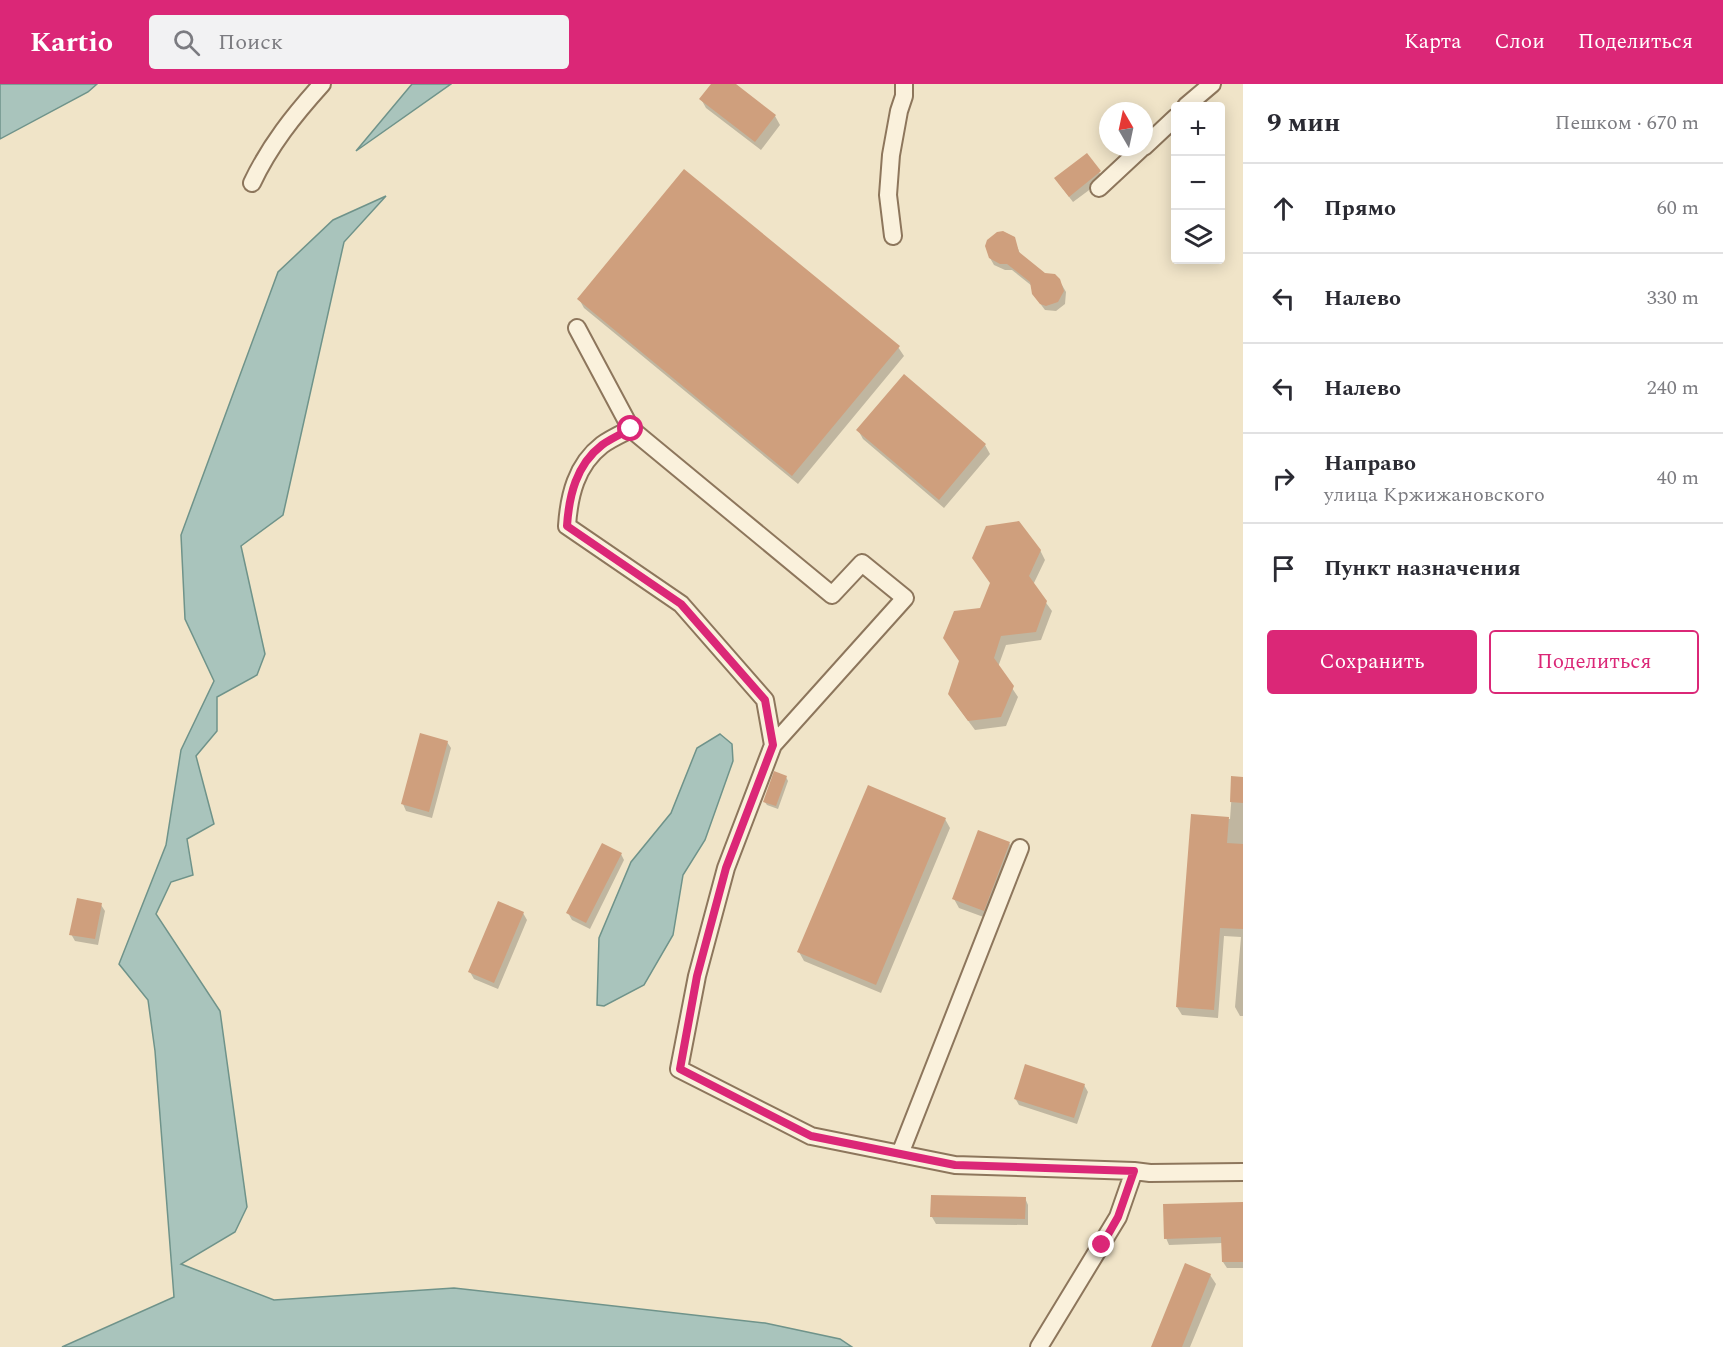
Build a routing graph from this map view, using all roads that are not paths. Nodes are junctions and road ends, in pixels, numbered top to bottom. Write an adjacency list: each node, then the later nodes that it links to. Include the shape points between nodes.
1 (322, 84): 8 (street, via 287,123)
2 (904, 84): 10 (street, via 888,195)
3 (1212, 84): 4 (street)
4 (1191, 102)
5 (1171, 122): 6 (street)
6 (1153, 139)
7 (1134, 156): 9 (street)
8 (252, 183)
9 (1100, 188)
10 (893, 236)
11 (577, 328): 12 (street)
12 (631, 429): 13 (street, via 601,446 580,468 569,499 567,526 681,604 765,700); 13 (street, via 832,595 862,563 905,598)
13 (773, 745): 15 (street, via 726,868 697,976 680,1069 811,1136)
14 (1020, 848): 15 (street)
15 (900, 1154): 16 (street, via 955,1165)
16 (1134, 1171): 17 (street); 18 (street, via 1118,1217)
17 (1243, 1172)
18 (1039, 1347)

